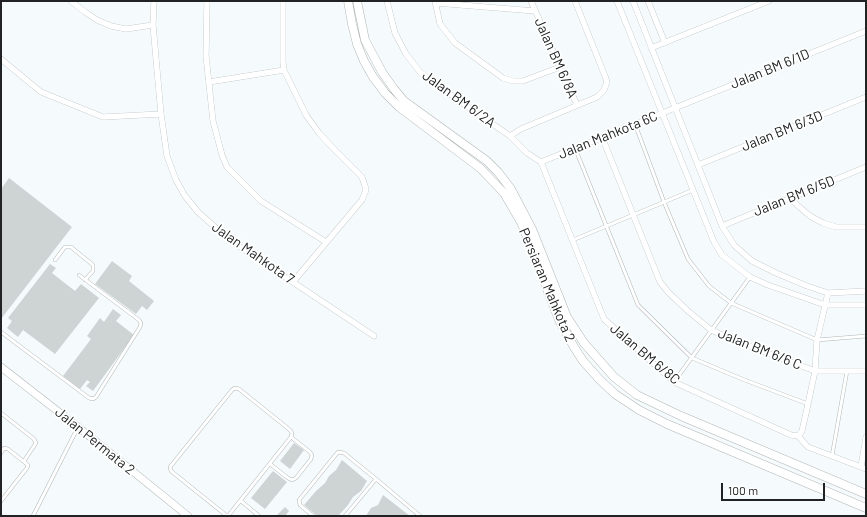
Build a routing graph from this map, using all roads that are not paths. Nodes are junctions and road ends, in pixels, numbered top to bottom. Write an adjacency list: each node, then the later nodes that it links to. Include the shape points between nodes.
1 (71, 1): 16 (street, via 91,16 111,26 126,29)
2 (154, 1): 16 (street, Jalan Mahkota 7)
3 (207, 1): 23 (street, via 206,56)
4 (283, 1): 22 (street)
5 (348, 1): 56 (main road, Persiaran Mahkota 2, via 362,55 385,93 399,108 480,168 504,193 522,224)
6 (357, 1): 55 (main road, Persiaran Mahkota 2, via 366,40 394,89 404,100 487,162 511,189 532,229)
7 (387, 1): 30 (street, Jalan BM 6/2A, via 395,33 406,54 420,72)
8 (531, 1): 15 (street, Jalan BM 6/8A)
9 (575, 1): 25 (street, via 607,80 601,94)
10 (617, 1): 27 (street)
11 (632, 1): 19 (street)
12 (648, 1): 18 (street)
13 (769, 1): 18 (street)
14 (435, 2): 15 (street); 21 (street, via 442,27 455,43 503,78 523,81)
15 (535, 11): 21 (street, Jalan BM 6/8A)
16 (153, 25): 28 (street, Jalan Mahkota 7)
17 (866, 31): 26 (street, Jalan BM 6/1D)
18 (664, 43): 19 (street)
19 (652, 48): 26 (street)
20 (1, 59): 28 (street, via 41,92 103,117)
21 (560, 67): 25 (street, Jalan BM 6/8A)
22 (284, 70): 23 (street); 44 (street, via 310,121 332,148 362,176 366,186 362,200)
23 (209, 82): 44 (street, via 213,121 227,167 261,201)
24 (866, 97): 34 (street, Jalan BM 6/3D)
25 (577, 105): 30 (street)
26 (675, 108): 27 (street, Jalan Mahkota 6C); 34 (street)
27 (662, 113): 29 (street, Jalan Mahkota 6C); 36 (street)
28 (161, 114): 49 (street, Jalan Mahkota 7, via 167,156 185,196 214,227 255,258)
29 (635, 124): 31 (street, Jalan Mahkota 6C); 38 (lane)
30 (510, 136): 33 (street, Jalan BM 6/2A, via 527,154)
31 (602, 137): 32 (street, Jalan Mahkota 6C); 39 (street, Jalan BM 6/6 C)
32 (575, 148): 33 (street, Jalan Mahkota 6C); 40 (lane)
33 (541, 162): 43 (street, Jalan BM 6/8C)
34 (698, 165): 41 (street)
35 (866, 167): 37 (street, Jalan BM 6/5D)
36 (693, 190): 38 (lane); 47 (street, via 714,242 722,255)
37 (789, 198): 41 (street, Jalan BM 6/5D); 42 (street, via 810,216 823,223 836,227)
38 (664, 202): 39 (lane); 52 (lane, via 688,259 709,286)
39 (633, 215): 40 (lane); 57 (street, Jalan BM 6/6 C, via 660,282)
40 (606, 226): 43 (lane); 62 (lane, via 638,305)
41 (722, 226): 51 (street, via 734,245 752,261)
42 (866, 227)
43 (573, 240): 67 (street, Jalan BM 6/8C, via 604,319)
44 (326, 242): 49 (street)
45 (55, 260): 48 (lane, via 65,247 71,247 93,265 93,271)
46 (79, 275): 48 (lane)
47 (750, 277): 52 (lane); 53 (street)
48 (85, 280): 58 (lane, via 141,323 93,399)
49 (293, 282): 59 (street, Jalan Mahkota 7)
50 (866, 291): 51 (street)
51 (828, 293): 53 (street)
52 (731, 303): 57 (lane); 61 (lane)
53 (825, 305): 54 (street); 61 (street)
54 (866, 305)
55 (567, 316): 56 (main road); 80 (main road, Persiaran Mahkota 2, via 597,359 614,377 637,395)
56 (559, 320): 83 (main road, Persiaran Mahkota 2, via 583,361 615,394 638,410)
57 (711, 330): 62 (lane); 64 (street, Jalan BM 6/6 C)
58 (1, 332)
59 (374, 336)
60 (866, 336): 61 (lane)
61 (817, 340): 64 (street)
62 (692, 358): 67 (lane); 68 (lane)
63 (1, 367): 70 (street, Jalan Permata 2)
64 (815, 371): 65 (street, Jalan BM 6/6 C); 68 (street)
65 (847, 371): 66 (street, Jalan BM 6/6 C); 75 (lane)
66 (866, 371)
67 (674, 382): 71 (street, Jalan BM 6/8C)
68 (808, 404): 71 (street, via 802,431)
69 (1, 413): 76 (lane, via 36,443)
70 (78, 427): 84 (lane); 85 (street, Jalan Permata 2)
71 (798, 436): 75 (street, via 808,447)
72 (292, 437): 77 (lane); 77 (lane, via 312,455 296,478 288,478); 86 (lane, via 290,430 239,389 232,390 170,467 171,471)
73 (866, 437): 78 (street)
74 (1, 453): 76 (lane, via 4,448 8,449)
75 (832, 456): 78 (street)
76 (24, 461): 81 (lane, via 28,465 27,468)
77 (270, 464): 82 (lane)
78 (863, 468)
79 (376, 479): 88 (lane, via 344,453 338,452 299,500 300,506); 89 (lane); 90 (lane)
80 (866, 494)
81 (1, 501)
82 (241, 501): 86 (lane); 87 (lane)
83 (866, 508)
84 (33, 516)
85 (188, 516)
86 (227, 516)
87 (259, 516)
88 (313, 516)
89 (345, 516)
90 (420, 516)

